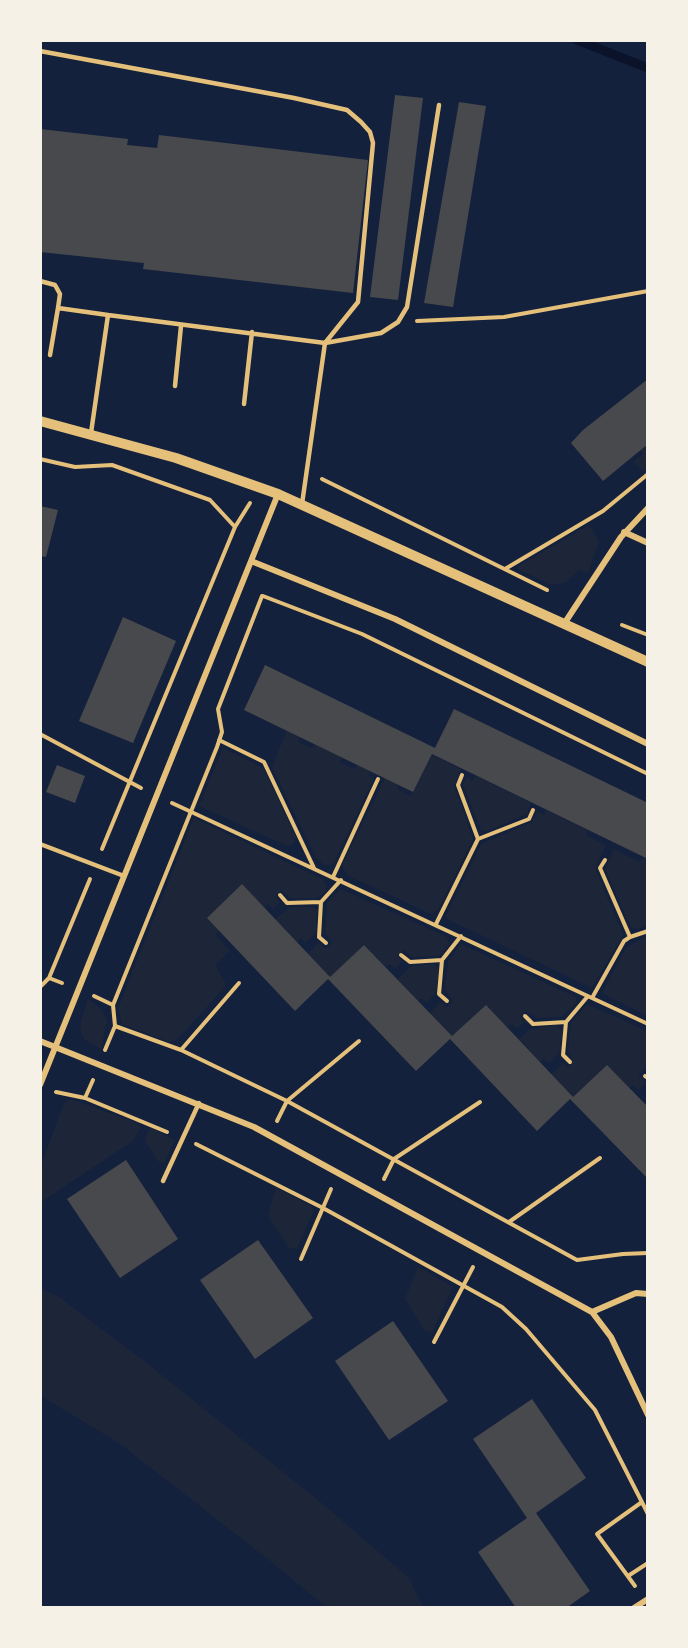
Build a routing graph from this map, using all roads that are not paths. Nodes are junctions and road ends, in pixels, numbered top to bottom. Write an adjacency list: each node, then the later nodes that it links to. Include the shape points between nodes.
1 (40, 51): 8 (lane, via 294,98 346,110 361,122 373,143 358,302)
2 (440, 105): 8 (lane, via 407,307 398,322 381,333)
3 (40, 281): 4 (lane, via 55,285 60,294)
4 (58, 308): 5 (lane); 9 (lane)
5 (108, 315): 6 (lane); 13 (lane)
6 (181, 326): 7 (lane); 10 (lane)
7 (252, 332): 8 (lane); 11 (lane)
8 (326, 343): 15 (lane)
9 (50, 355)
10 (174, 386)
11 (244, 404)
12 (40, 422): 13 (street)
13 (91, 435): 14 (street, via 176,458)
14 (278, 494): 15 (street); 19 (street)
15 (302, 504): 20 (street)
16 (648, 508): 17 (street)
17 (624, 532): 18 (street); 20 (street)
18 (648, 543)
19 (251, 561): 22 (street, via 395,619); 24 (street)
20 (564, 624): 21 (street)
21 (648, 662)
22 (648, 744)
23 (40, 844): 24 (lane)
24 (124, 876): 26 (street)
25 (40, 1041): 26 (street)
26 (56, 1046): 27 (street); 28 (street)
27 (40, 1085)
28 (199, 1102): 29 (lane); 31 (street, via 339,1172)
29 (163, 1181)
30 (648, 1294): 31 (street, via 636,1293)
31 (592, 1312): 32 (street, via 611,1337)
32 (648, 1415)
33 (646, 1599): 34 (street)
34 (634, 1608)

